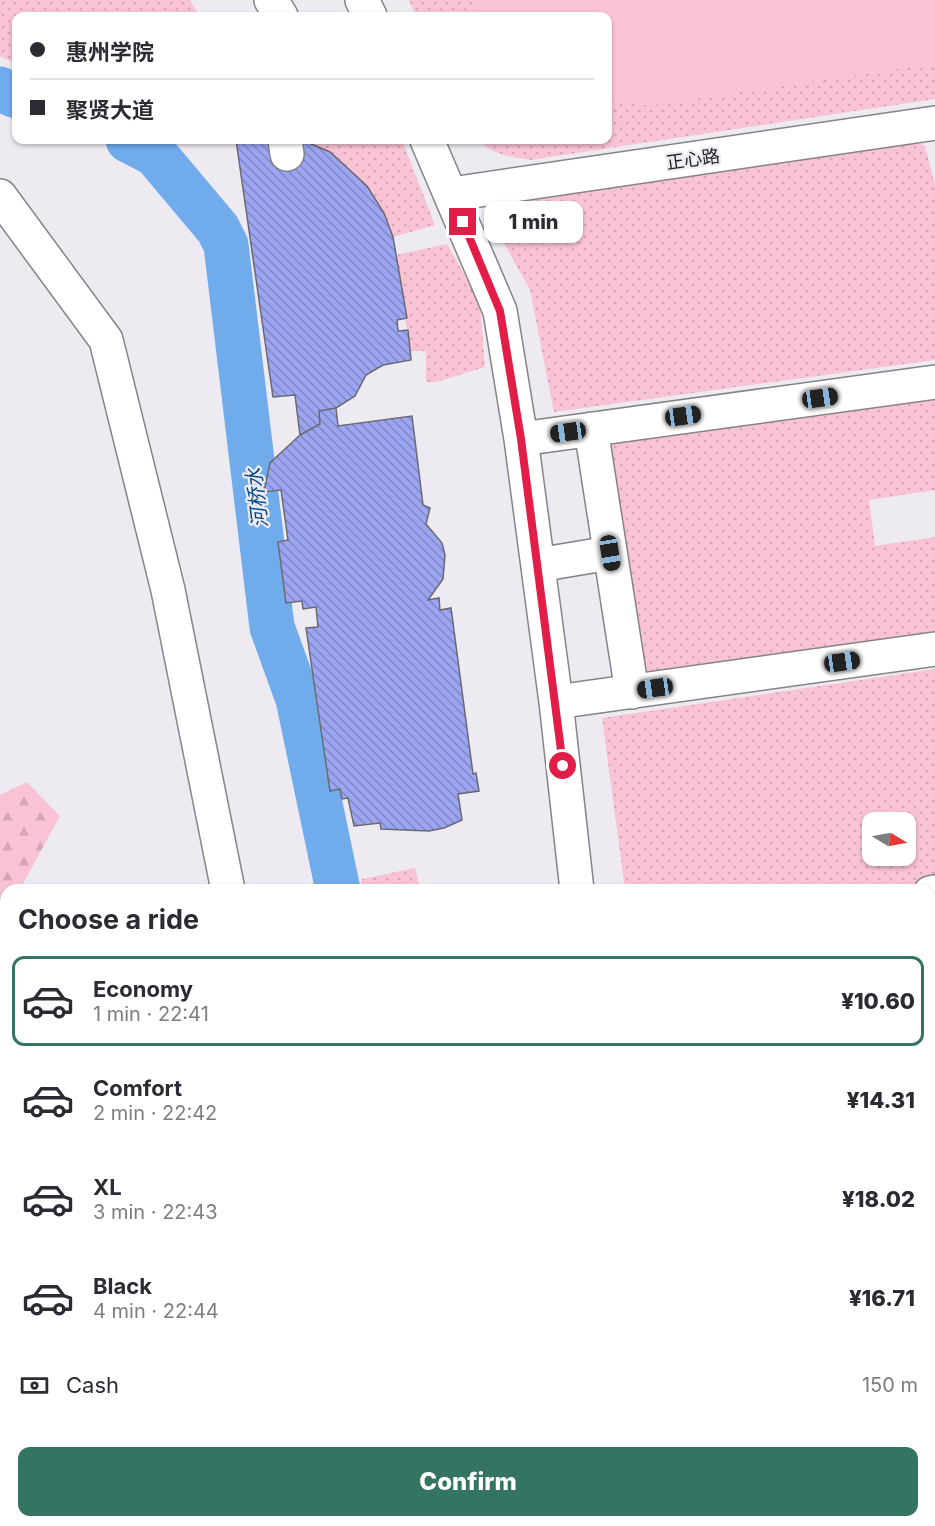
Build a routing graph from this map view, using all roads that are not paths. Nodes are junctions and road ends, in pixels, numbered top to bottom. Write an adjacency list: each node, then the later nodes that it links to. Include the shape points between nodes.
1 (935, 123): 3 (street, 正心路)
2 (429, 144): 3 (street)
3 (452, 194): 7 (street, via 500,311)
4 (0, 196): 13 (street, via 106,340 168,590)
5 (935, 382): 6 (street)
6 (591, 429): 7 (street); 8 (street)
7 (521, 439): 9 (street)
8 (610, 553): 9 (street); 11 (street)
9 (538, 565): 12 (street)
10 (935, 649): 11 (street)
11 (632, 692): 12 (street)
12 (556, 702): 14 (street)
13 (227, 884)
14 (576, 884)

